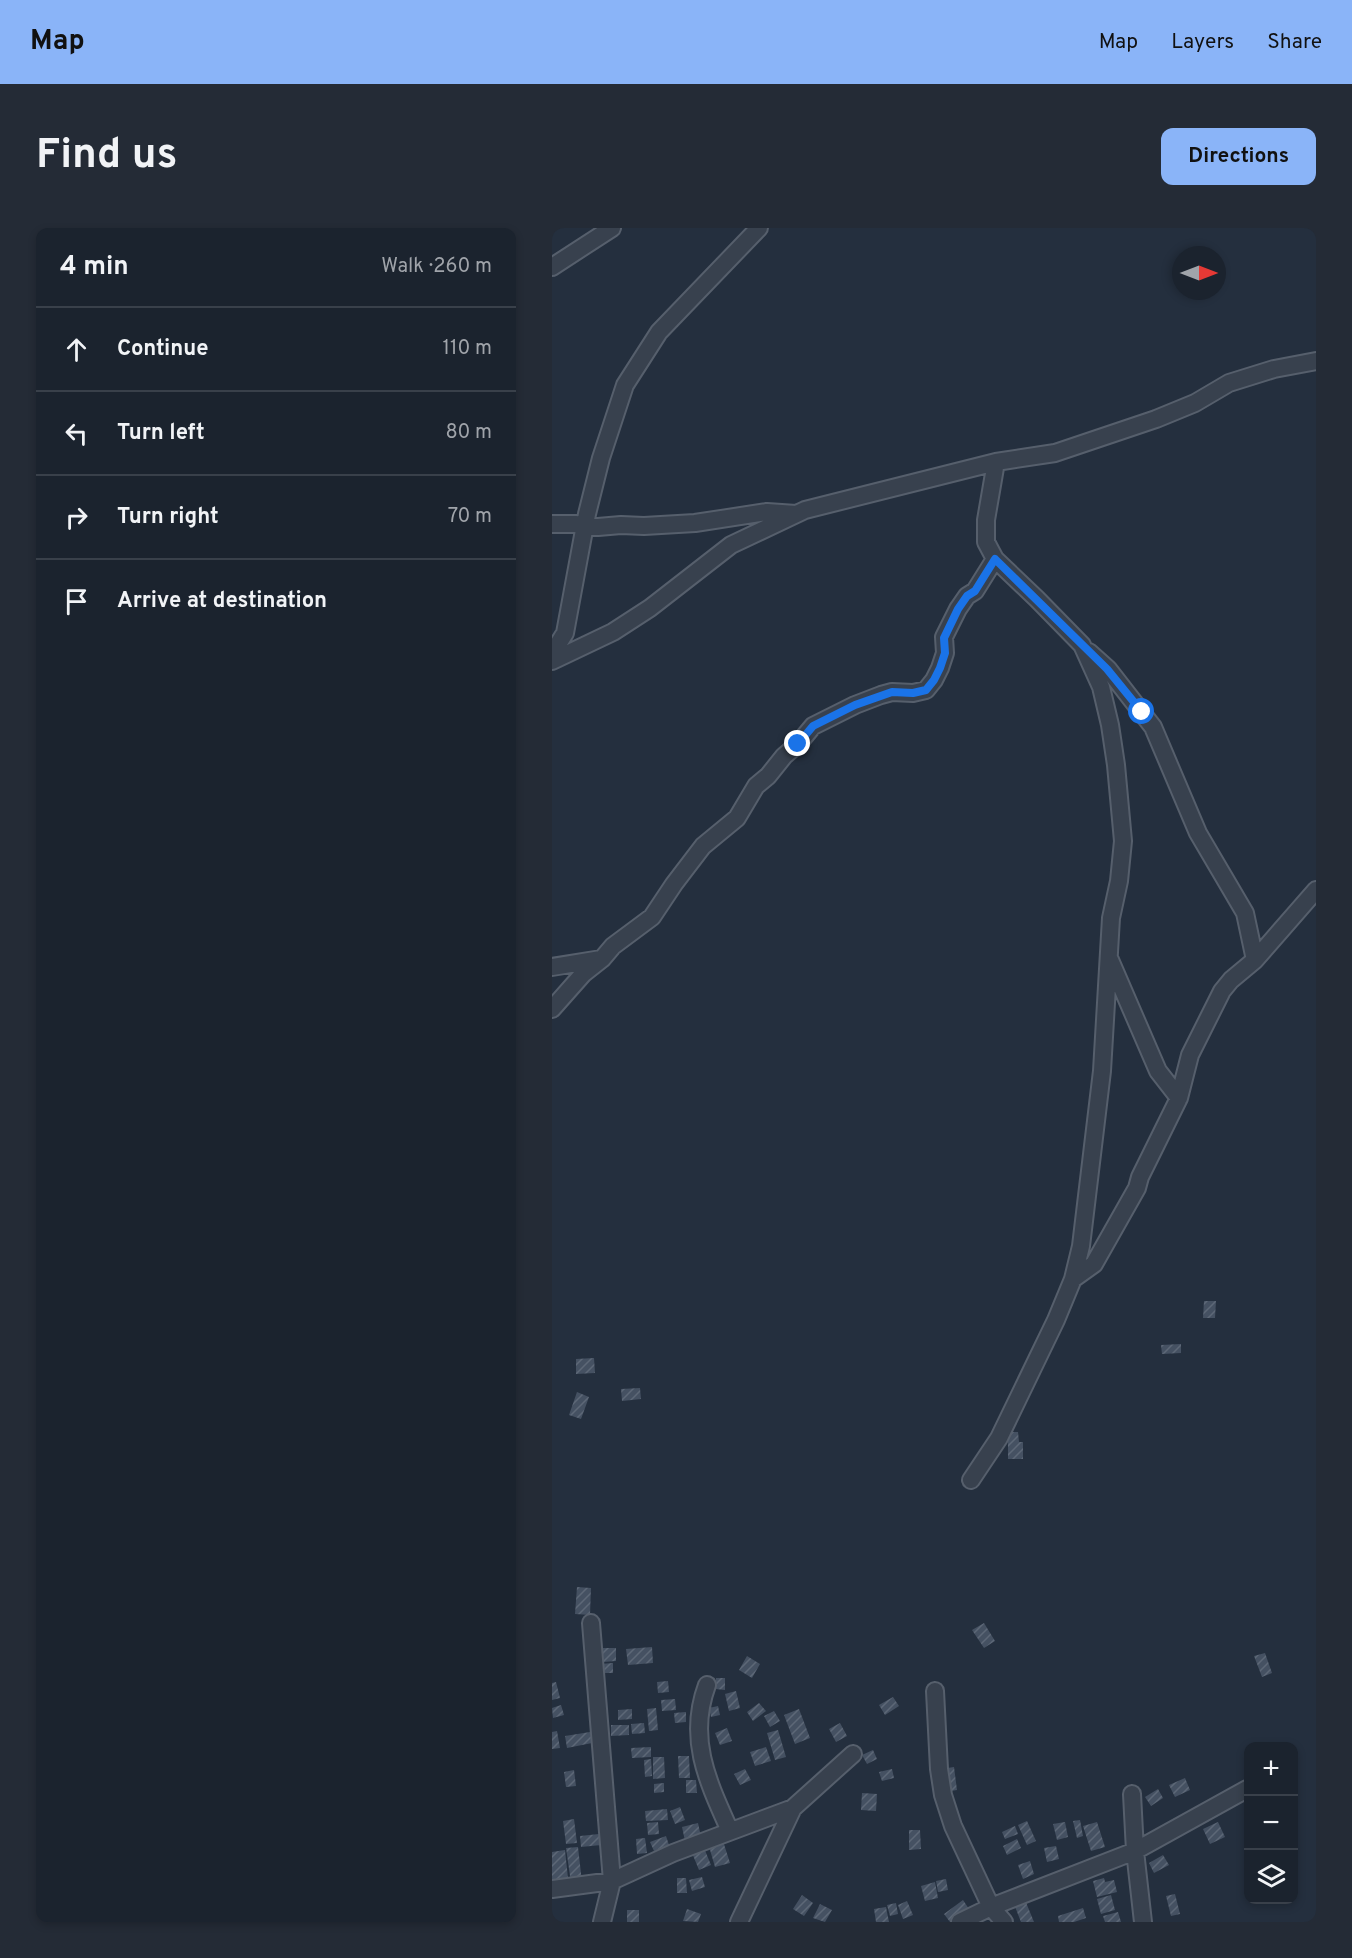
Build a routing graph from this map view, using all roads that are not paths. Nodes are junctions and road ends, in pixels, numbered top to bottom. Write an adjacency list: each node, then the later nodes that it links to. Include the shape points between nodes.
1 (612, 228): 3 (street)
2 (759, 228): 9 (street, via 659,332 625,386 601,458)
3 (595, 233): 4 (street)
4 (552, 267)
5 (1316, 361): 6 (street, via 1229,383 1156,419 1055,453)
6 (996, 462): 7 (street); 10 (street, via 986,520 986,542)
7 (796, 514): 9 (street, via 767,512 644,526); 13 (street, via 731,545 650,608 613,632)
8 (552, 524): 9 (street)
9 (585, 525): 12 (street, via 565,633)
10 (995, 559): 11 (street); 16 (street, via 958,609 944,638 940,668 926,690 881,695 813,726 756,786 737,818 703,846 652,917)
11 (1082, 645): 15 (street, via 1101,687 1110,725 1123,830); 17 (street, via 1107,669 1153,727 1198,832 1245,913)
12 (552, 654)
13 (552, 662)
14 (1316, 890): 17 (street)
15 (1108, 957): 21 (street, via 1158,1071); 22 (street, via 1102,1071 1081,1246)
16 (602, 959): 18 (street); 19 (street)
17 (1255, 960): 21 (street, via 1222,991 1190,1055)
18 (552, 967)
19 (558, 1003): 20 (street)
20 (552, 1022)
21 (1179, 1098): 22 (street, via 1122,1218 1094,1264)
22 (1072, 1279): 23 (street, via 999,1438)
23 (971, 1480)
24 (591, 1623): 33 (street)
25 (707, 1685): 31 (street, via 700,1704 698,1732 702,1762)
26 (935, 1691): 35 (street, via 943,1795)
27 (853, 1754): 30 (street)
28 (1244, 1791): 32 (street)
29 (1132, 1794): 32 (street)
30 (793, 1808): 31 (street); 37 (street)
31 (730, 1831): 33 (street)
32 (1135, 1851): 35 (street); 40 (street)
33 (612, 1881): 34 (street); 36 (street)
34 (552, 1889)
35 (991, 1907): 38 (street); 39 (street)
36 (602, 1922)
37 (739, 1922)
38 (960, 1922)
39 (1004, 1922)
40 (1143, 1922)

